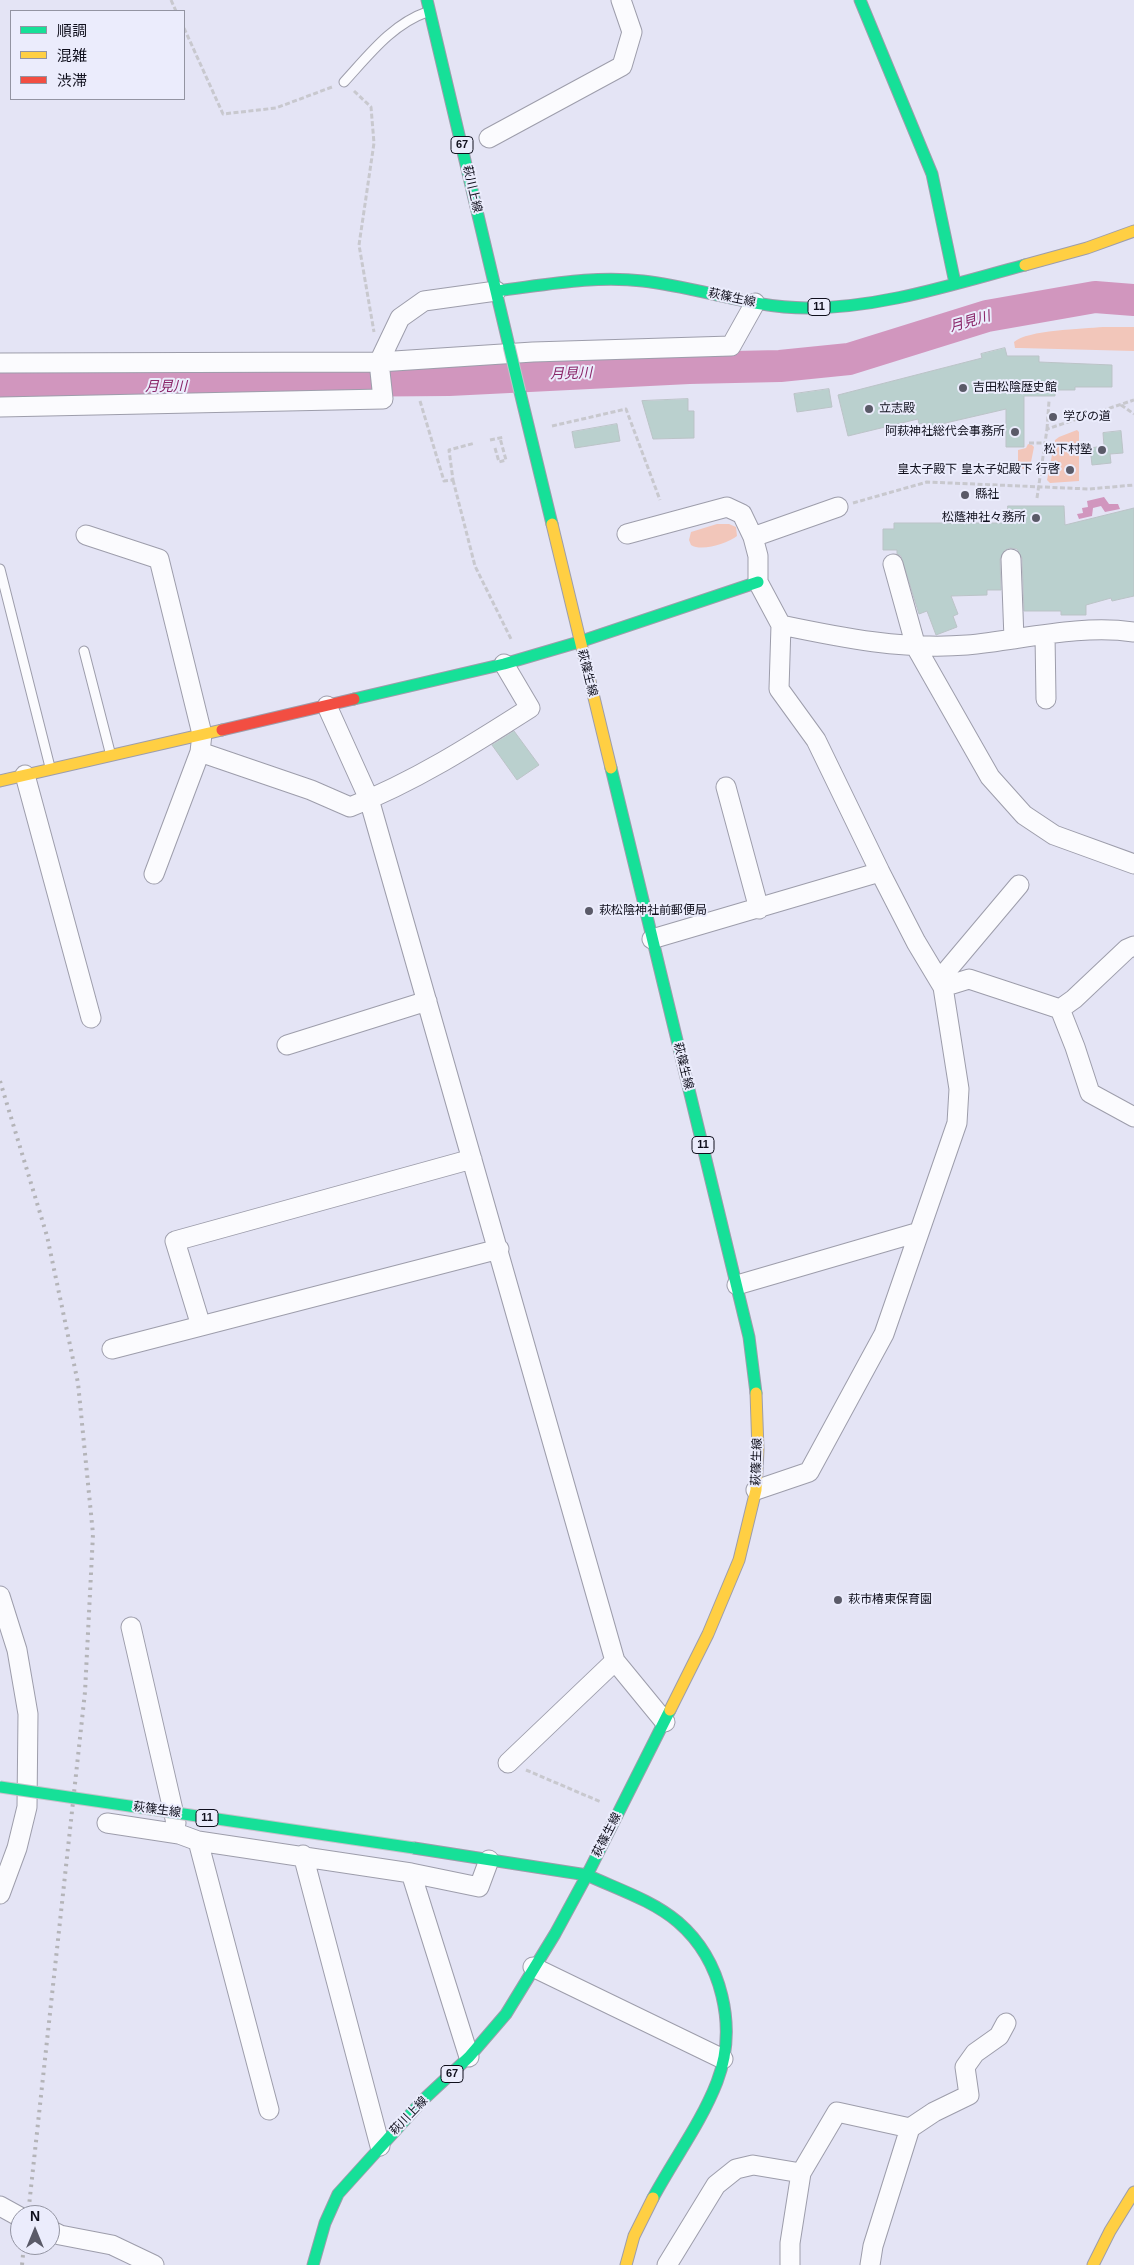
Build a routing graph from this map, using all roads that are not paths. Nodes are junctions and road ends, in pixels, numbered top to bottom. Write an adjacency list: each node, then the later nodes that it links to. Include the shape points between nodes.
1 (622, 0): 5 (street, via 632,32 622,66)
2 (860, 0): 7 (main road, via 932,174)
3 (429, 5): 4 (lane, via 383,39); 8 (main road, 萩川上線 / 67)
4 (344, 82)
5 (490, 138)
6 (1134, 231): 7 (main road, 萩篠生線 / 11, via 1087,248)
7 (954, 283): 9 (main road, 萩篠生線 / 11, via 865,304 825,307)
8 (496, 291): 9 (main road, 萩篠生線 / 11, via 624,279 667,284); 10 (street, via 424,301 400,318); 25 (main road, 萩篠生線 / 11, bridge)
9 (755, 303): 10 (street, via 731,346 533,352)
10 (379, 362): 11 (street); 12 (street, via 383,398)
11 (0, 363)
12 (0, 407)
13 (838, 508): 16 (street)
14 (627, 534): 16 (street, via 727,507 742,514)
15 (86, 535): 31 (street, via 159,559)
16 (753, 537): 20 (street, via 758,556)
17 (1011, 559): 24 (street)
18 (894, 564): 26 (street)
19 (0, 569): 33 (lane)
20 (758, 582): 21 (street); 25 (main road)
21 (781, 625): 26 (street, via 844,638); 39 (street, via 779,689 816,740)
22 (1134, 632): 23 (street, via 1094,630)
23 (1045, 636): 24 (street); 29 (street)
24 (1014, 639): 26 (street)
25 (579, 642): 28 (main road); 43 (main road, 萩篠生線 / 11)
26 (916, 647): 38 (street, via 990,777 1024,815 1054,835)
27 (84, 651): 32 (lane)
28 (513, 662): 30 (main road); 37 (street, via 530,708 457,754)
29 (1046, 699)
30 (327, 706): 31 (main road); 37 (street)
31 (201, 743): 32 (main road); 37 (street, via 350,807); 40 (street)
32 (110, 755): 33 (main road)
33 (50, 769): 34 (main road)
34 (25, 775): 35 (main road); 48 (street)
35 (0, 781)
36 (726, 787): 42 (street)
37 (369, 799): 46 (street)
38 (1134, 864)
39 (880, 872): 42 (street); 45 (street)
40 (154, 874)
41 (1019, 885): 45 (street)
42 (759, 909): 43 (street)
43 (652, 939): 54 (main road, 萩篠生線 / 11)
44 (1134, 946): 47 (street)
45 (941, 983): 47 (street, via 969,979); 52 (street, via 959,1088 957,1123)
46 (427, 1001): 49 (street); 51 (street)
47 (1060, 1009): 50 (street, via 1090,1093)
48 (91, 1018)
49 (287, 1045)
50 (1134, 1117)
51 (472, 1159): 53 (street); 55 (street, via 175,1241)
52 (919, 1232): 54 (street); 57 (street, via 884,1334 809,1472)
53 (499, 1249): 55 (street); 60 (street)
54 (737, 1285): 57 (main road, 萩篠生線 / 11, via 756,1380)
55 (200, 1326): 56 (street)
56 (112, 1349)
57 (756, 1490): 61 (main road, 萩篠生線 / 11, via 739,1560 708,1634)
58 (0, 1596): 71 (street, via 17,1650 28,1714 27,1807 17,1848)
59 (131, 1627): 65 (street)
60 (615, 1661): 61 (street); 62 (street)
61 (665, 1722): 70 (main road, 萩篠生線 / 11)
62 (508, 1763)
63 (0, 1787): 68 (main road, 萩篠生線 / 11, bridge)
64 (107, 1823): 65 (street)
65 (179, 1834): 66 (street)
66 (198, 1841): 67 (street); 76 (street)
67 (303, 1856): 69 (street); 78 (street)
68 (489, 1860): 69 (street, via 479,1887); 70 (main road, 萩篠生線 / 11)
69 (411, 1873): 74 (street)
70 (586, 1875): 72 (main road, 萩川上線 / 67); 75 (main road, via 627,1893 678,1922 699,1945 723,1992 727,2014)
71 (0, 1894)
72 (533, 1968): 74 (main road, 萩川上線 / 67, via 506,2014); 75 (street)
73 (1006, 2023): 77 (street, via 999,2036 975,2053 965,2067 969,2096 934,2112)
74 (470, 2057): 78 (main road, 萩川上線 / 67)
75 (723, 2059): 84 (main road, via 705,2107 641,2222)
76 (269, 2110)
77 (910, 2128): 79 (street, via 838,2112); 87 (street)
78 (380, 2146): 83 (main road, 萩川上線 / 67, via 338,2194 325,2223)
79 (801, 2173): 85 (street, via 753,2165 736,2169 716,2185); 86 (street, via 790,2243)
80 (1134, 2192): 88 (main road)
81 (60, 2235): 82 (street, via 112,2245)
82 (154, 2265)
83 (313, 2265)
84 (626, 2265)
85 (667, 2265)
86 (790, 2265)
87 (870, 2265)
88 (1093, 2265)

